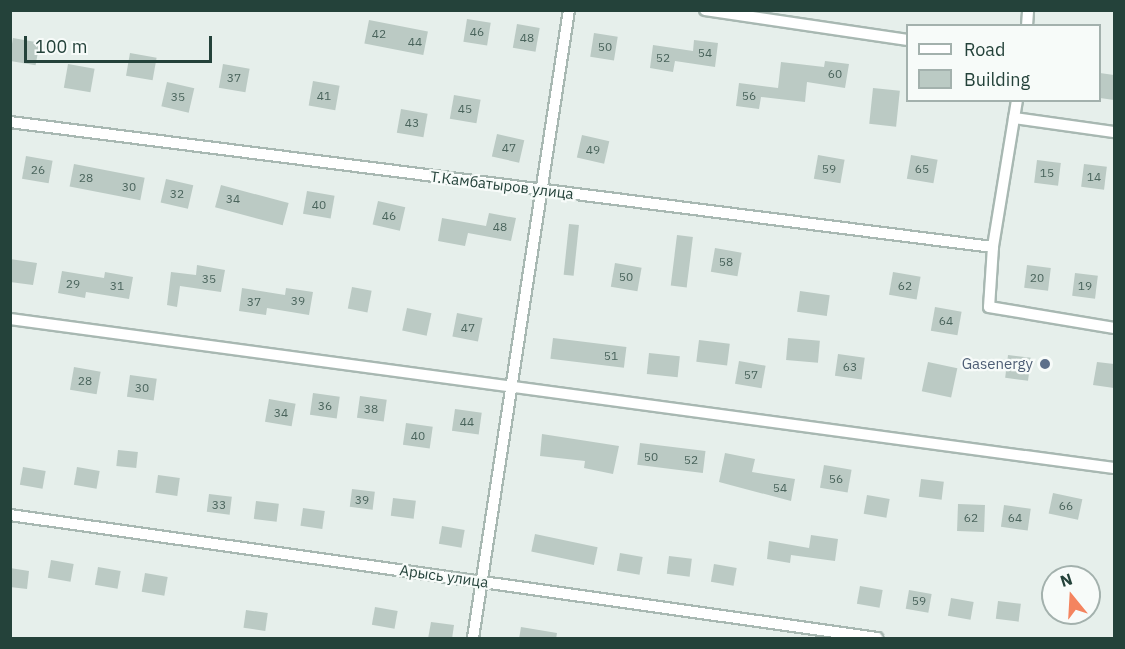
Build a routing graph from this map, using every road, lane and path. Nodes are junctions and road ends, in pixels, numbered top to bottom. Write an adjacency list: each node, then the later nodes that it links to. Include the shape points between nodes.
1 (569, 10): 8 (street)
2 (705, 10): 3 (street)
3 (906, 40)
4 (1017, 102): 5 (street)
5 (1014, 118): 7 (street); 9 (street)
6 (10, 122): 8 (street, Т.Камбатыров улица)
7 (1114, 132)
8 (540, 190): 9 (street, Т.Камбатыров улица); 12 (street)
9 (993, 247): 11 (street, via 989,307)
10 (10, 319): 12 (street)
11 (1114, 328)
12 (510, 387): 13 (street); 15 (street)
13 (1114, 468)
14 (10, 515): 15 (street, Арысь улица)
15 (480, 581): 16 (street); 17 (street, Арысь улица)
16 (473, 639)
17 (877, 639)

